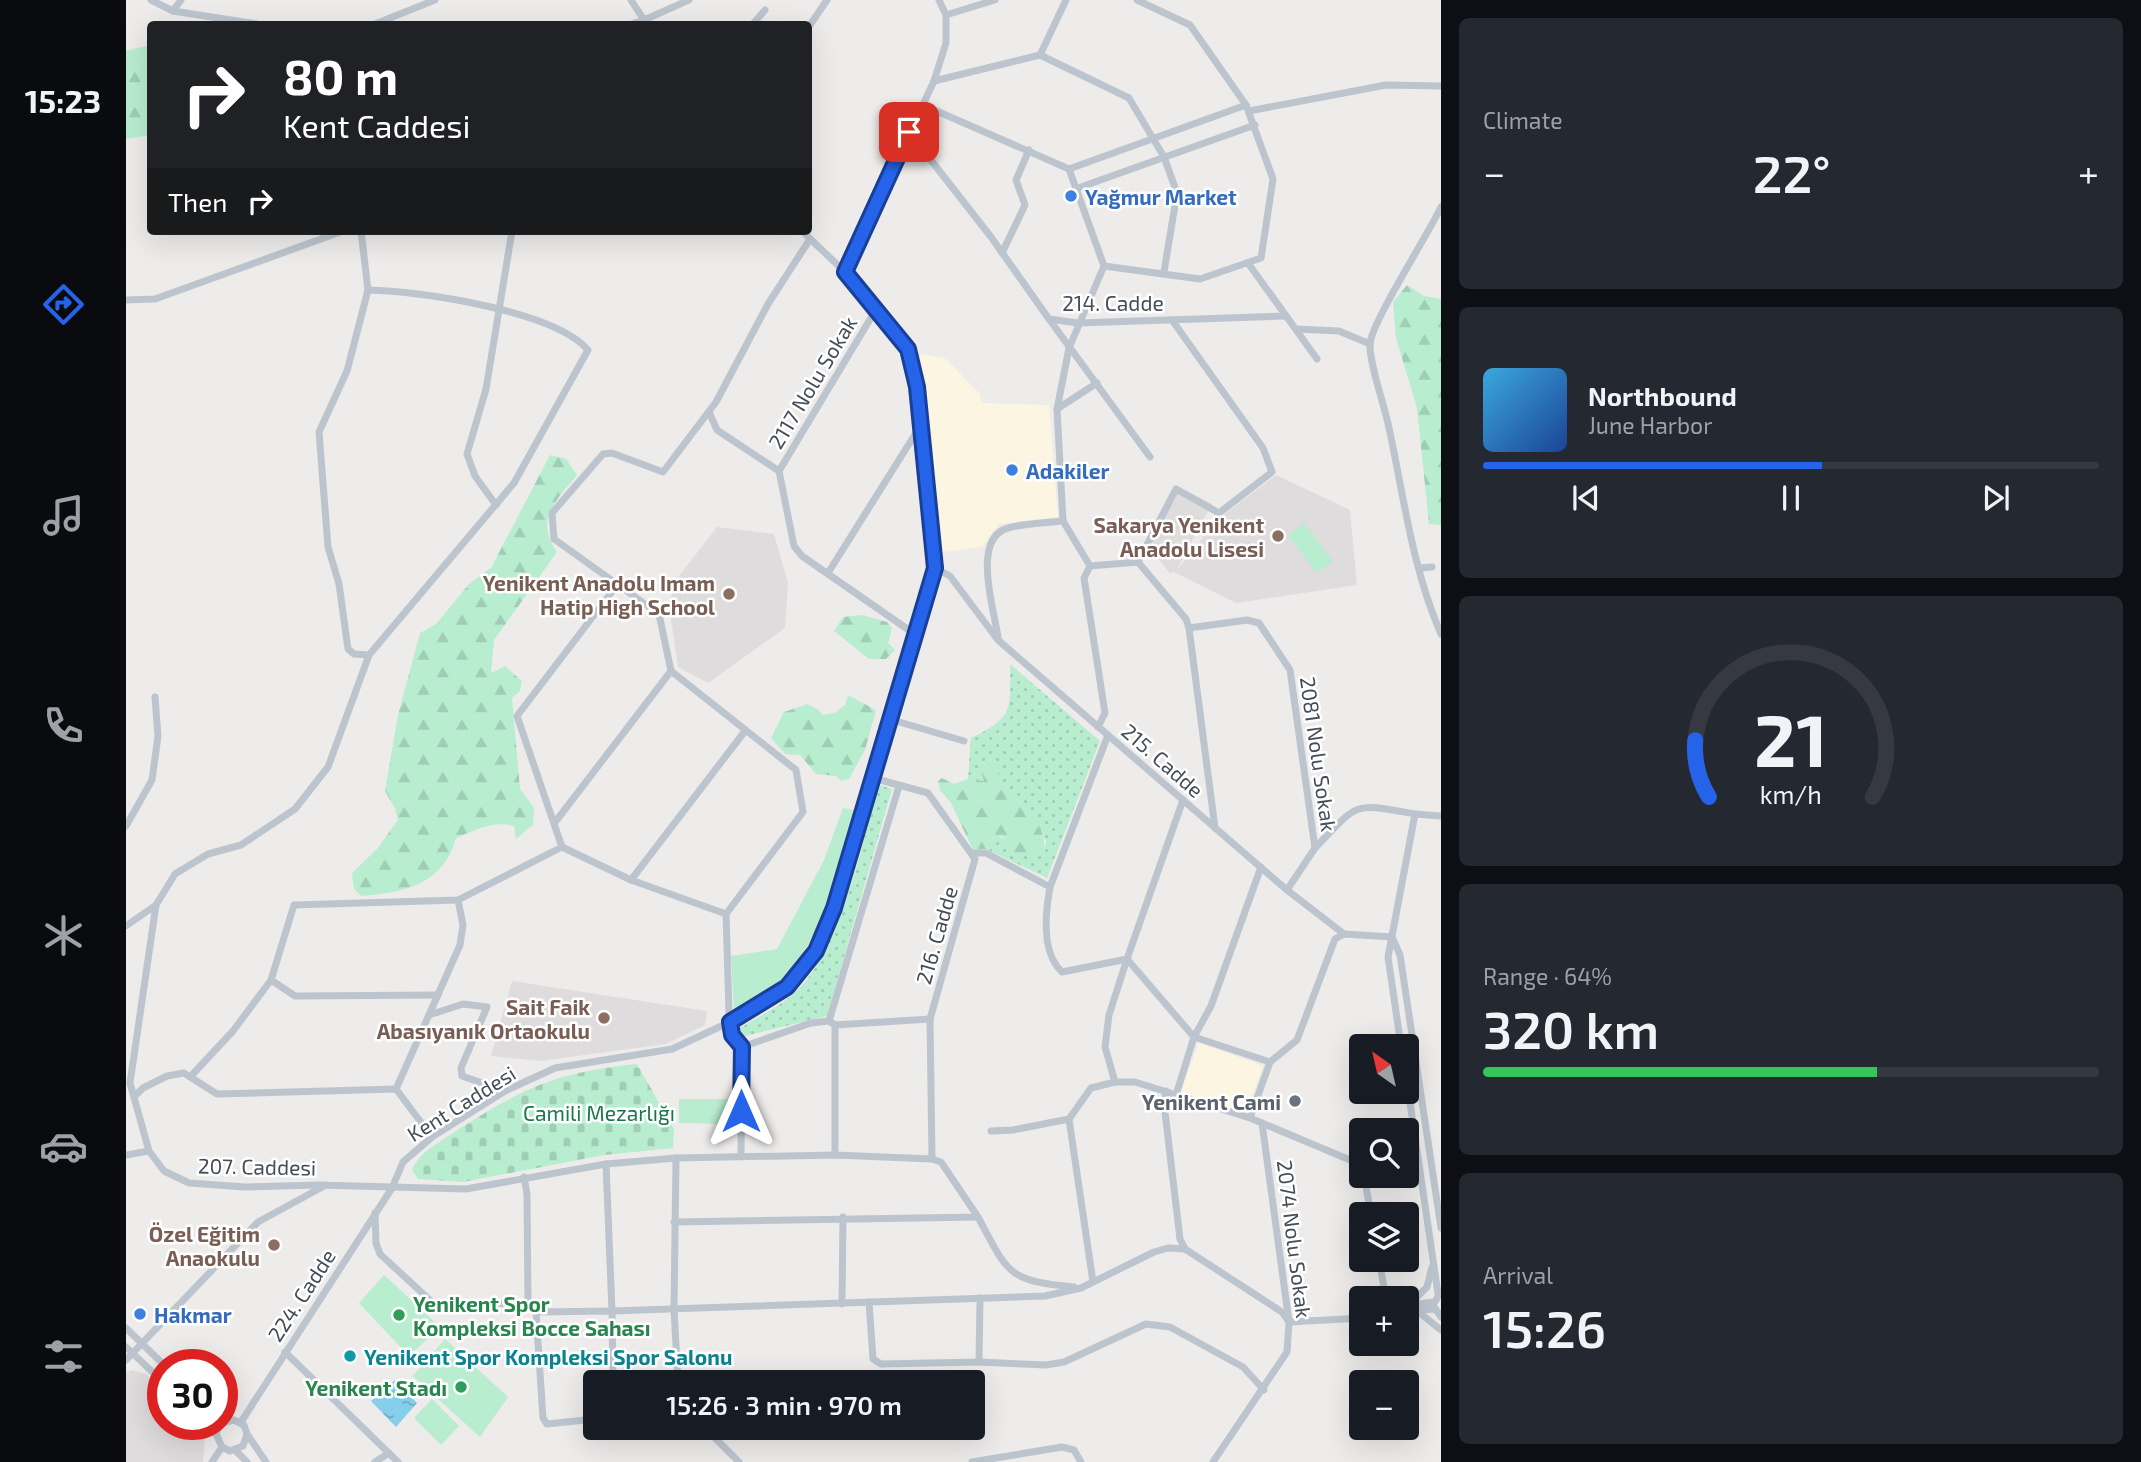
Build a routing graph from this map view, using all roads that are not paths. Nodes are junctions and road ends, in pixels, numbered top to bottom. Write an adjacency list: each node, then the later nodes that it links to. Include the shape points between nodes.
1 (151, 0): 13 (street)
2 (181, 0): 13 (street)
3 (435, 0): 17 (street)
4 (631, 0): 15 (street)
5 (689, 0): 15 (street)
6 (827, 0): 20 (street)
7 (934, 0): 14 (street)
8 (939, 0): 14 (street)
9 (995, 0): 14 (street)
10 (1066, 0): 21 (street)
11 (1137, 0): 25 (street, via 1190,24)
12 (765, 10): 19 (street)
13 (173, 11): 16 (street)
14 (943, 12): 22 (street, via 946,43)
15 (645, 20): 18 (street)
16 (238, 21)
17 (382, 21)
18 (642, 21)
19 (756, 21)
20 (812, 22)
21 (1040, 55): 22 (street); 28 (street, via 1129,98)
22 (934, 81): 24 (street)
23 (1441, 86): 25 (street, via 1386,85)
24 (923, 105): 27 (street); 29 (street)
25 (1248, 108): 26 (street); 28 (street)
26 (1255, 125): 30 (street); 40 (street, via 1273,179 1261,258)
27 (909, 132): 39 (street, 214. Cadde); 42 (street)
28 (1154, 137): 30 (street); 31 (street)
29 (1029, 150): 31 (street); 39 (street, via 1016,180 1025,205)
30 (1164, 157): 32 (street); 43 (street, via 1177,193)
31 (1069, 169): 32 (street)
32 (1078, 188): 41 (street)
33 (1441, 207): 53 (street)
34 (332, 235): 45 (street, via 155,299)
35 (361, 235): 44 (street)
36 (511, 235): 46 (street)
37 (806, 235): 38 (street, Kent Caddesi)
38 (810, 239): 42 (street, Kent Caddesi); 58 (street)
39 (1002, 253): 49 (street, 214. Cadde)
40 (1248, 262): 43 (street, via 1200,279); 48 (street)
41 (1104, 266): 43 (street); 51 (street)
42 (845, 272): 47 (street, Kent Caddesi)
43 (1164, 272)
44 (368, 290): 46 (street, via 438,295); 75 (street, via 347,371 319,432 328,547 339,583 348,649)
45 (126, 300)
46 (500, 310): 62 (street, via 486,389 467,454 475,476); 62 (street, via 576,336 588,350 514,483)
47 (876, 311): 59 (street, Kent Caddesi, via 908,349 917,387); 61 (street, 2117 Nolu Sokak)
48 (1286, 316): 50 (street, 214. Cadde); 52 (street)
49 (1049, 319): 51 (street, 214. Cadde); 54 (street)
50 (1172, 320): 51 (street, 214. Cadde); 64 (street, via 1264,448 1272,472 1219,513 1177,489)
51 (1078, 323): 54 (street)
52 (1296, 329): 53 (street, via 1339,331); 55 (street)
53 (1370, 344): 68 (street)
54 (1069, 348): 56 (street); 57 (street)
55 (1317, 359)
56 (1097, 383): 57 (street); 60 (street)
57 (1057, 409): 63 (street)
58 (709, 412): 61 (street, via 717,430); 70 (street, via 663,472 612,453 603,454 552,513 554,539)
59 (919, 427): 67 (street, Kent Caddesi); 69 (street)
60 (1150, 457)
61 (779, 471): 69 (street, via 794,546)
62 (496, 505): 75 (street)
63 (1063, 521): 65 (street); 74 (street, via 1006,528 994,537 986,553)
64 (1138, 562): 65 (street); 71 (street)
65 (1090, 566): 79 (street, via 1084,578 1105,713)
66 (1432, 567): 68 (street)
67 (935, 568): 73 (street, Kent Caddesi); 74 (street, 215. Cadde, via 950,576)
68 (1419, 568): 72 (street)
69 (828, 573): 73 (street)
70 (617, 584): 76 (street, via 659,614); 88 (street, via 517,716)
71 (1189, 628): 90 (street); 92 (street, 2081 Nolu Sokak, via 1247,620 1259,623 1290,670)
72 (1441, 634)
73 (916, 635): 78 (street, Kent Caddesi)
74 (998, 640): 79 (street, 215. Cadde)
75 (369, 655): 99 (street, via 328,767 295,809 242,845 208,854 174,874)
76 (671, 671): 80 (street); 88 (street)
77 (155, 697): 89 (street, via 158,736 152,780)
78 (889, 719): 82 (street); 83 (street, Kent Caddesi)
79 (1098, 727): 81 (street, 215. Cadde)
80 (745, 731): 95 (street); 100 (street, via 796,770 803,812)
81 (1108, 735): 85 (street, 215. Cadde); 96 (street)
82 (964, 741)
83 (873, 778): 84 (street); 109 (street, Kent Caddesi, via 834,908 816,951 787,987)
84 (899, 786): 93 (street, via 928,793); 110 (street)
85 (1183, 800): 90 (street, 215. Cadde); 104 (street)
86 (1415, 814): 87 (street); 92 (street, via 1368,806 1352,809); 103 (street)
87 (1441, 816)
88 (556, 821): 91 (street)
89 (126, 826)
90 (1214, 828): 94 (street, 215. Cadde)
91 (562, 846): 95 (street); 98 (street)
92 (1315, 848): 97 (street, 2081 Nolu Sokak)
93 (973, 853): 96 (street, via 986,853); 108 (street, 216. Cadde)
94 (1261, 867): 97 (street, 215. Cadde); 112 (street, via 1212,1006)
95 (631, 880): 100 (street)
96 (1050, 887): 104 (street, via 1051,963 1062,972)
97 (1287, 890): 102 (street, 215. Cadde)
98 (458, 901): 105 (street, via 294,905); 106 (street, via 463,925 460,945)
99 (156, 905): 101 (street); 121 (street, via 131,1083)
100 (726, 914): 109 (street)
101 (126, 926)
102 (1344, 934): 103 (street); 114 (street, via 1335,939 1297,1040)
103 (1392, 937): 111 (street, via 1388,957); 143 (street, via 1400,955)
104 (1127, 959): 112 (street); 116 (street, via 1109,1015 1105,1047)
105 (271, 980): 106 (street, via 295,996); 115 (street)
106 (439, 995): 107 (street)
107 (429, 1015): 117 (street); 118 (street, via 463,1004 487,1007 461,1068 462,1076)
108 (930, 1019): 110 (street); 133 (street, 216. Cadde)
109 (730, 1022): 113 (street, via 732,1035); 118 (street, Kent Caddesi, via 672,1049 555,1068)
110 (832, 1023): 113 (street, via 811,1023); 130 (street)
111 (1400, 1034)
112 (1194, 1037): 114 (street); 120 (street)
113 (742, 1047): 131 (street)
114 (1270, 1062): 123 (street)
115 (191, 1076): 117 (street, via 217,1094); 121 (street, via 167,1076)
116 (1115, 1082): 119 (street); 124 (street, via 1091,1088)
117 (396, 1089): 127 (street)
118 (505, 1091): 127 (street, Kent Caddesi)
119 (1167, 1091): 120 (street); 144 (street, via 1164,1104 1180,1239)
120 (1176, 1095): 123 (street)
121 (135, 1096): 128 (street)
122 (1410, 1104): 145 (street)
123 (1250, 1118): 125 (street)
124 (1069, 1119): 126 (street); 146 (street)
125 (1262, 1124): 134 (street); 161 (street, 2074 Nolu Sokak)
126 (991, 1131)
127 (432, 1137): 138 (street, Kent Caddesi, via 403,1162)
128 (149, 1151): 129 (street); 137 (street, 207. Caddesi, via 164,1171 189,1183 213,1187)
129 (126, 1155)
130 (835, 1155): 131 (street, 207. Caddesi); 133 (street, 207. Caddesi)
131 (741, 1156): 132 (street, 207. Caddesi)
132 (676, 1158): 135 (street, 207. Caddesi); 142 (street)
133 (932, 1159): 141 (street, via 940,1162)
134 (1349, 1159)
135 (606, 1164): 136 (street, 207. Caddesi); 156 (street)
136 (524, 1177): 138 (street, 207. Caddesi, via 467,1189); 152 (street)
137 (327, 1185): 138 (street, 207. Caddesi); 164 (street, via 258,1222)
138 (392, 1188): 139 (street, 224. Cadde)
139 (375, 1212): 152 (street, via 380,1254 433,1303); 167 (street, 224. Cadde)
140 (843, 1217): 141 (street); 142 (street); 153 (street)
141 (978, 1217): 147 (street, via 1003,1263 1019,1278)
142 (674, 1222): 155 (street)
143 (1441, 1228)
144 (1185, 1249): 146 (street, via 1154,1252); 161 (street, via 1282,1312)
145 (1433, 1263): 148 (street, via 1427,1287); 150 (street)
146 (1093, 1282): 147 (street)
147 (1081, 1288): 149 (street, via 1045,1296)
148 (1419, 1297)
149 (980, 1298): 151 (street); 170 (street)
150 (1437, 1299): 154 (street); 159 (street)
151 (869, 1303): 153 (street); 170 (street, via 873,1359 881,1364)
152 (528, 1304): 157 (street)
153 (842, 1304): 155 (street)
154 (1419, 1305)
155 (674, 1309): 156 (street); 173 (street)
156 (612, 1311): 157 (street); 172 (street)
157 (536, 1312): 175 (street, via 542,1418 556,1426)
158 (1419, 1314): 163 (street)
159 (1441, 1317)
160 (1349, 1319): 161 (street)
161 (1289, 1322): 174 (street, 2074 Nolu Sokak, via 1287,1352)
162 (126, 1328): 164 (street)
163 (1441, 1330)
164 (142, 1344): 166 (street); 168 (street)
165 (126, 1347): 168 (street)
166 (147, 1349)
167 (285, 1352): 177 (street, 224. Cadde); 183 (street)
168 (133, 1353): 169 (street); 171 (street)
169 (126, 1360)
170 (979, 1362): 174 (street, via 1064,1362 1146,1324 1158,1323 1243,1367)
171 (147, 1367)
172 (613, 1370)
173 (677, 1370)
174 (1264, 1390): 192 (street, 2074 Nolu Sokak)
175 (583, 1421)
176 (238, 1422): 177 (street)
177 (241, 1422): 178 (street)
178 (247, 1434): 182 (street, via 243,1446); 186 (street)
179 (219, 1440): 181 (street)
180 (717, 1440): 189 (street)
181 (222, 1447): 182 (street); 184 (street)
182 (235, 1450): 185 (street)
183 (389, 1453): 187 (street); 188 (street)
184 (212, 1462)
185 (247, 1462)
186 (266, 1462)
187 (375, 1462)
188 (398, 1462)
189 (739, 1462)
190 (972, 1462): 191 (street, via 1062,1447 1074,1450)
191 (1081, 1462)
192 (1213, 1462)

